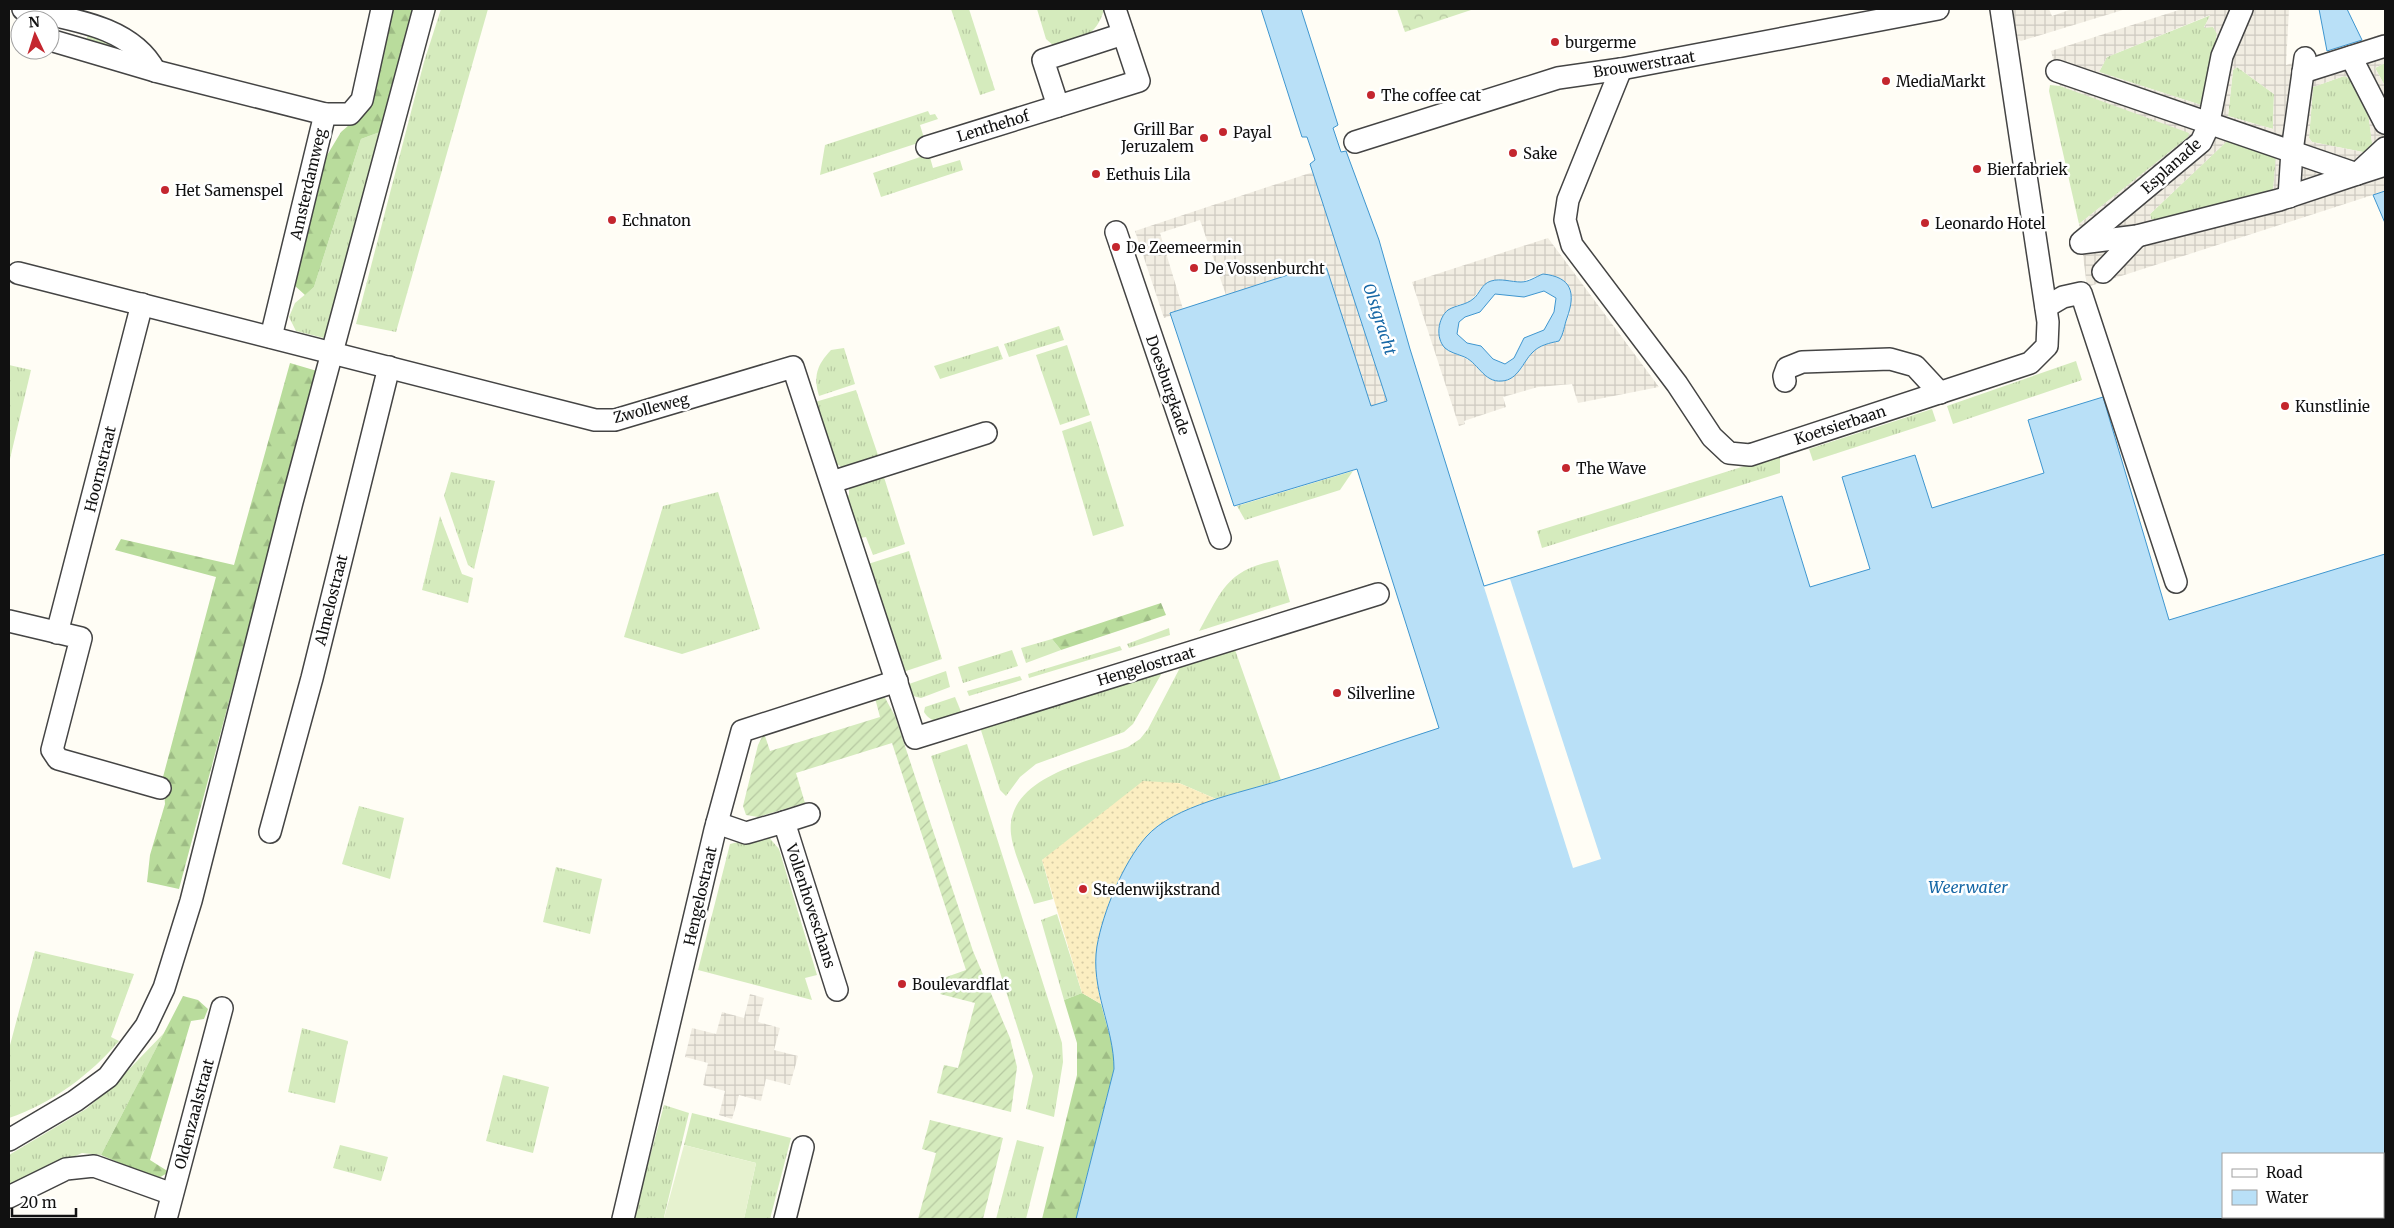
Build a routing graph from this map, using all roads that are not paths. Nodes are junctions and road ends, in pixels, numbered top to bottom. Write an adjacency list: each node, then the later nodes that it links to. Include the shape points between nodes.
1 (22, 9): 13 (street, via 104,30 149,59)
2 (382, 9): 16 (street, via 362,100 350,114)
3 (424, 9): 33 (street)
4 (1115, 9): 8 (street, Lenthehof)
5 (1938, 9): 12 (street, Brouwerstraat)
6 (2001, 9): 31 (street, Koetsierbaan)
7 (2242, 9): 17 (street, Esplanade, via 2222,56)
8 (1123, 34): 15 (street, via 1043,60); 15 (street, Lenthehof, via 1139,81)
9 (2383, 42): 11 (street)
10 (60, 43): 13 (street, Amsterdamweg)
11 (2351, 57): 18 (street); 22 (street, via 2304,65)
12 (1621, 69): 19 (street, Brouwerstraat, via 1558,78); 36 (street, Koetsierbaan, via 1568,200 1564,220 1572,244 1677,384 1712,437 1729,453 1750,455)
13 (155, 71): 16 (street, Amsterdamweg)
14 (2057, 71): 17 (street)
15 (1058, 106): 20 (street, Lenthehof)
16 (325, 114): 32 (street, Amsterdamweg)
17 (2209, 122): 22 (street); 27 (street, Esplanade, via 2201,142 2081,243)
18 (2385, 123)
19 (1355, 142)
20 (927, 147)
21 (2385, 148): 24 (street)
22 (2292, 151): 24 (street); 25 (street)
23 (2385, 165): 24 (street)
24 (2357, 174): 25 (street)
25 (2289, 196): 27 (street)
26 (1116, 232): 39 (street, Doesburgkade)
27 (2137, 236): 28 (street)
28 (2103, 272)
29 (18, 273): 30 (street)
30 (142, 304): 32 (street); 43 (street, Hoornstraat)
31 (2046, 307): 36 (street, Koetsierbaan, via 2046,346 2030,363); 40 (street, via 2063,297 2081,293)
32 (271, 337): 33 (street)
33 (333, 353): 34 (street, Zwolleweg); 53 (street, via 190,901 164,988 146,1026 108,1077)
34 (389, 367): 38 (street, Zwolleweg, via 595,420 615,420 793,368); 50 (street, Almelostraat, via 312,678)
35 (1785, 381): 36 (street, via 1788,368 1802,362 1890,359 1916,366)
36 (1940, 393)
37 (986, 433): 38 (street)
38 (832, 482): 44 (street, Zwolleweg)
39 (1220, 538)
40 (2176, 582)
41 (1378, 594): 45 (street, Hengelostraat)
42 (9, 621): 43 (street)
43 (57, 633): 46 (street, via 81,638 52,750 58,760)
44 (897, 681): 45 (street, Zwolleweg); 49 (street, Hengelostraat, via 742,731)
45 (915, 738)
46 (160, 788)
47 (809, 814): 48 (street)
48 (784, 822): 49 (street, via 746,833); 51 (street, Vollenhoveschans)
49 (717, 823): 60 (street, Hengelostraat)
50 (270, 832)
51 (837, 990)
52 (222, 1008): 57 (street, Oldenzaalstraat)
53 (30, 1128): 54 (street); 55 (street)
54 (9, 1131)
55 (9, 1140)
56 (803, 1147): 61 (street)
57 (172, 1194): 58 (street, via 94,1166 66,1169); 59 (street, Oldenzaalstraat)
58 (9, 1197)
59 (166, 1219)
60 (623, 1219)
61 (785, 1219)

